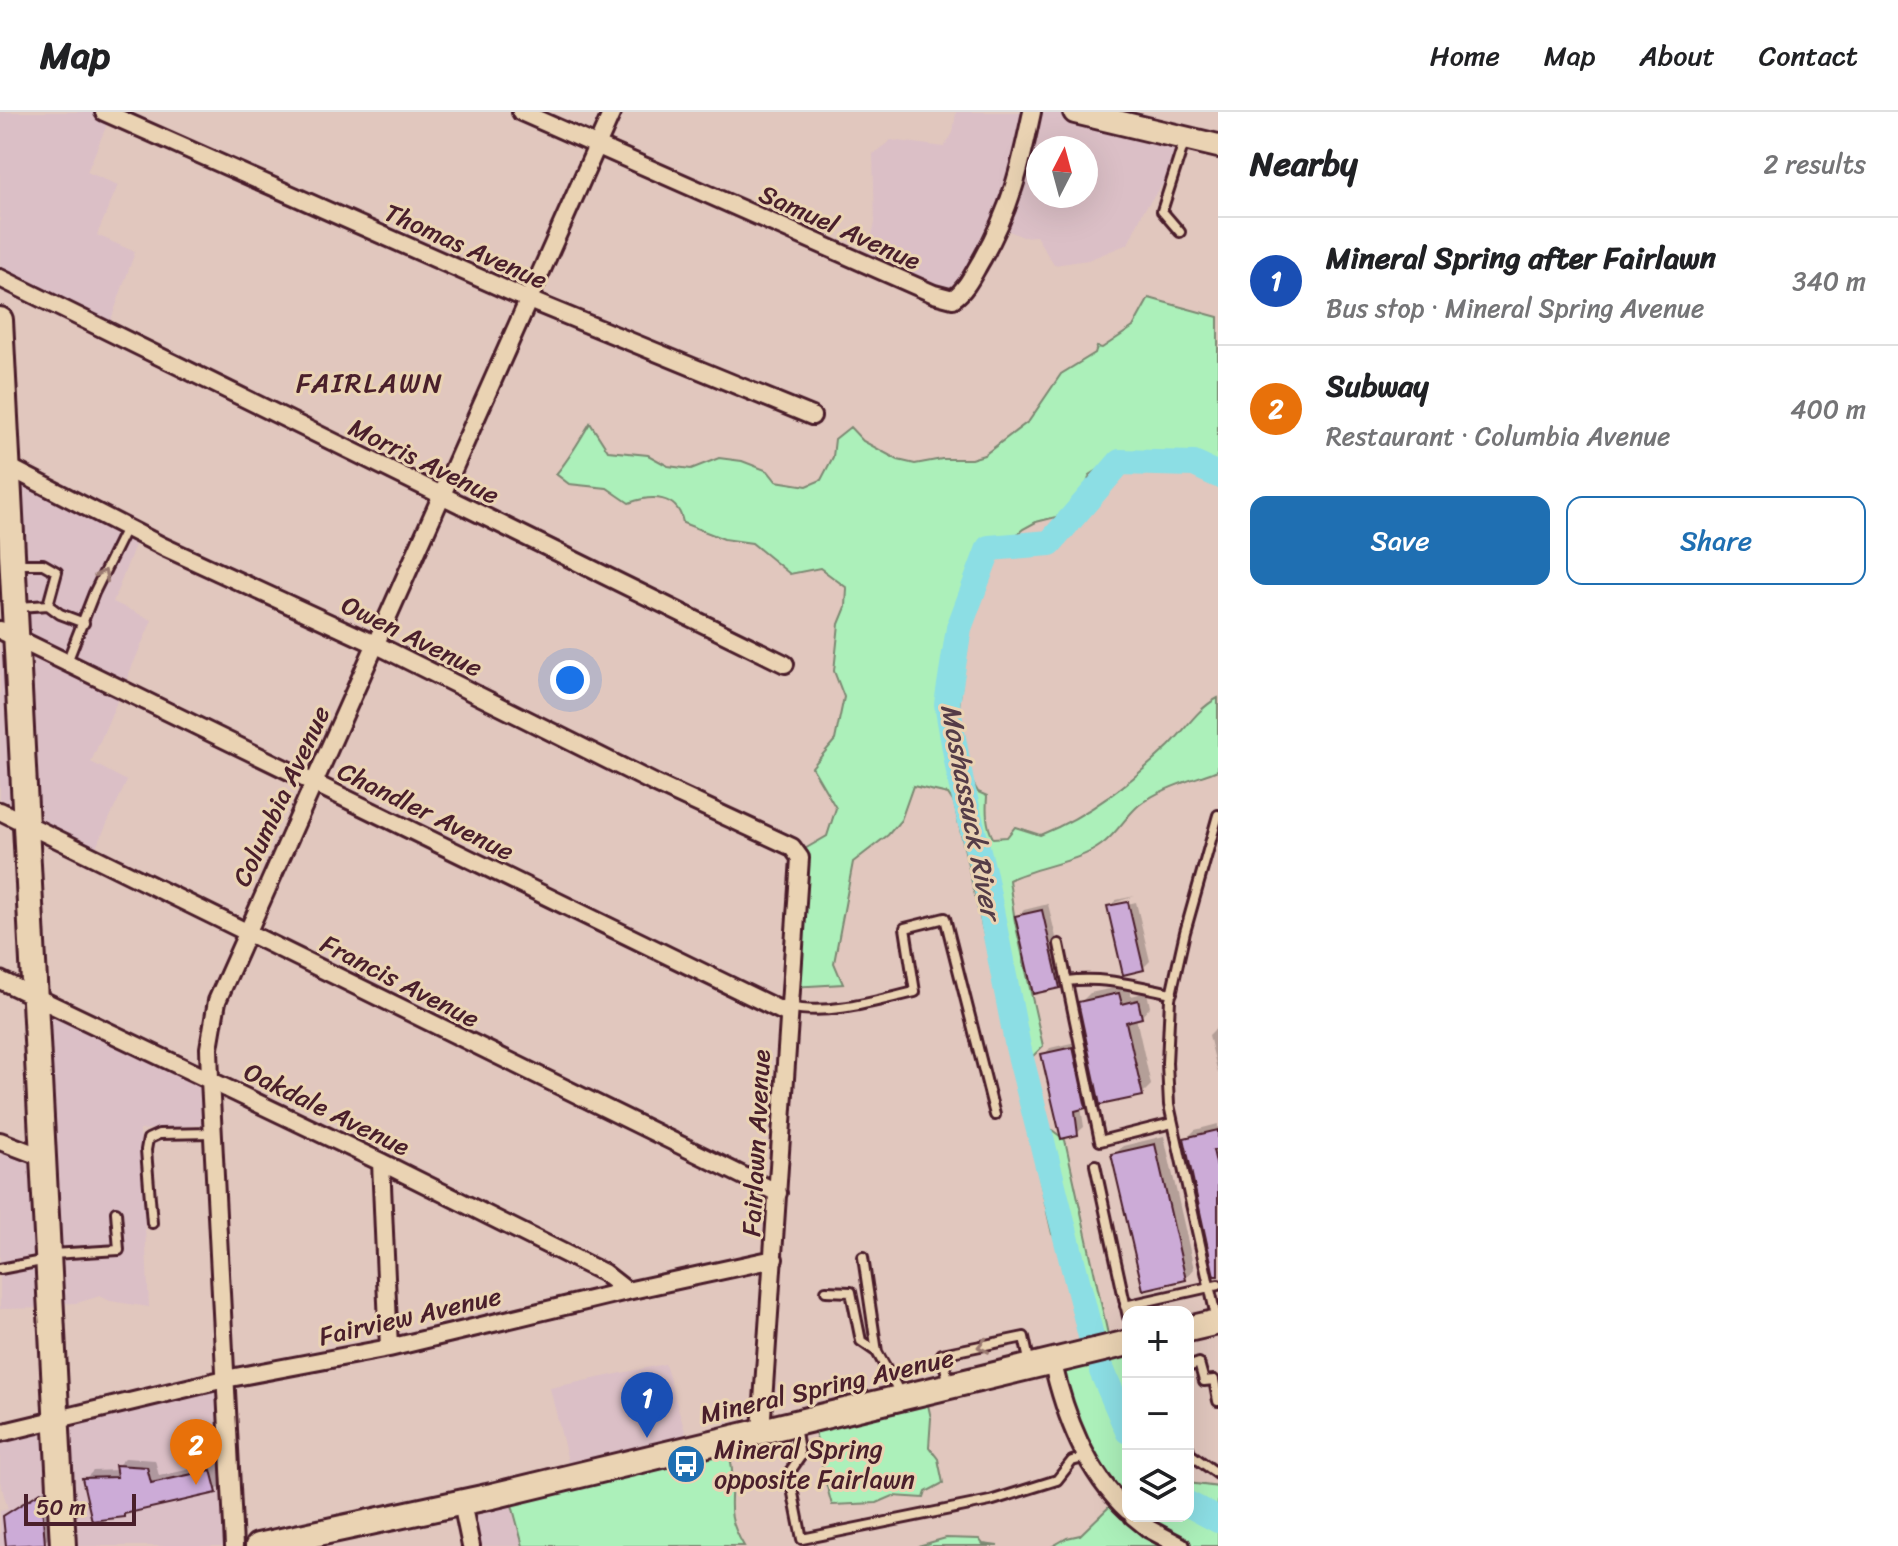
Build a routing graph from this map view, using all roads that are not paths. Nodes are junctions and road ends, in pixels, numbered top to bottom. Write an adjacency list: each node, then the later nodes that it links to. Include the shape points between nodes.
1 (104, 112): 11 (street, Thomas Avenue)
2 (521, 112): 7 (street, Samuel Avenue)
3 (612, 112): 7 (street, Columbia Avenue)
4 (1032, 112): 7 (street, Samuel Avenue, via 1017,184 996,235 964,291 953,299)
5 (1089, 114): 6 (main road)
6 (1185, 138): 8 (main road); 9 (lane, via 1162,211)
7 (597, 145): 11 (street, Columbia Avenue)
8 (1218, 146)
9 (1180, 232)
10 (0, 278): 15 (street, Morris Avenue)
11 (529, 300): 13 (street, Thomas Avenue); 15 (street, Columbia Avenue)
12 (0, 320): 14 (main road)
13 (812, 416)
14 (4, 464): 16 (street, Owen Avenue); 17 (main road)
15 (441, 496): 22 (street, Columbia Avenue); 24 (street, Morris Avenue)
16 (126, 527): 20 (lane, one-way to 16); 22 (street, Owen Avenue)
17 (12, 563): 18 (lane, via 43,564 57,572); 19 (main road)
18 (48, 605): 19 (lane); 20 (lane)
19 (14, 608): 21 (main road)
20 (84, 623): 23 (lane)
21 (8, 634): 23 (street, Chandler Avenue); 28 (main road)
22 (377, 645): 25 (street, Columbia Avenue); 31 (street, Owen Avenue, via 792,847)
23 (67, 662): 25 (street, Chandler Avenue)
24 (785, 664)
25 (313, 782): 32 (street, Columbia Avenue); 38 (street, Chandler Avenue)
26 (0, 811): 28 (street, Francis Avenue)
27 (1218, 815): 30 (lane)
28 (26, 824): 32 (street, Francis Avenue); 37 (main road)
29 (1218, 853): 30 (lane)
30 (1208, 856): 36 (lane)
31 (800, 858): 38 (street, Fairlawn Avenue)
32 (246, 930): 39 (street, Columbia Avenue, via 217,1001); 47 (street, Francis Avenue)
33 (1059, 944): 35 (lane)
34 (0, 980): 37 (street, Oakdale Avenue)
35 (1067, 981): 36 (lane, via 1107,980); 41 (lane, via 1100,1141)
36 (1172, 993): 41 (lane, via 1167,1063)
37 (36, 997): 39 (street, Oakdale Avenue); 44 (main road)
38 (788, 1011): 40 (lane, via 915,992 905,928 945,918); 47 (street, Fairlawn Avenue)
39 (210, 1079): 42 (street, Columbia Avenue); 45 (street, Oakdale Avenue)
40 (995, 1115)
41 (1172, 1123): 54 (lane)
42 (212, 1133): 49 (lane, via 148,1139); 65 (street, Columbia Avenue)
43 (0, 1141): 44 (street)
44 (42, 1157): 50 (main road)
45 (381, 1162): 55 (street, Oakdale Avenue, via 604,1273); 61 (street)
46 (1095, 1165): 57 (lane)
47 (778, 1193): 52 (street, Fairlawn Avenue)
48 (116, 1212): 50 (lane, via 119,1250)
49 (152, 1223)
50 (48, 1257): 53 (lane); 70 (main road)
51 (863, 1257): 62 (lane)
52 (774, 1259): 55 (street, Fairview Avenue); 72 (street, Fairlawn Avenue)
53 (0, 1269)
54 (1214, 1286): 57 (lane); 58 (lane)
55 (627, 1291): 61 (street, Fairview Avenue)
56 (826, 1291): 62 (lane, via 851,1292 861,1341)
57 (1125, 1306)
58 (1218, 1322): 59 (main road)
59 (1194, 1328)
60 (1122, 1344): 63 (main road, Mineral Spring Avenue)
61 (389, 1348): 65 (street, Fairview Avenue)
62 (877, 1352): 68 (lane)
63 (1041, 1363): 67 (main road, Mineral Spring Avenue); 67 (lane, one-way to 67, via 1024,1337 942,1354); 75 (street, via 1057,1385)
64 (1194, 1365): 66 (lane, via 1199,1363 1204,1381)
65 (225, 1379): 70 (street, Fairview Avenue); 81 (street, Columbia Avenue)
66 (1216, 1382): 69 (lane)
67 (950, 1386): 68 (main road, Mineral Spring Avenue)
68 (902, 1398): 71 (main road, Mineral Spring Avenue)
69 (1218, 1401)
70 (57, 1421): 73 (street, Fairview Avenue); 80 (main road)
71 (794, 1423): 72 (main road, Mineral Spring Avenue); 75 (lane, via 800,1457 789,1473 802,1539 990,1501 1057,1480 1072,1461)
72 (761, 1431): 77 (main road, Mineral Spring Avenue)
73 (0, 1433)
74 (1189, 1450): 76 (lane)
75 (1087, 1457): 78 (street, via 1101,1483)
76 (1218, 1474)
77 (462, 1503): 82 (main road, Mineral Spring Avenue); 83 (street)
78 (1122, 1505)
79 (1140, 1522): 84 (street)
80 (63, 1546)
81 (234, 1546)
82 (258, 1546)
83 (471, 1546)
84 (1181, 1546)

